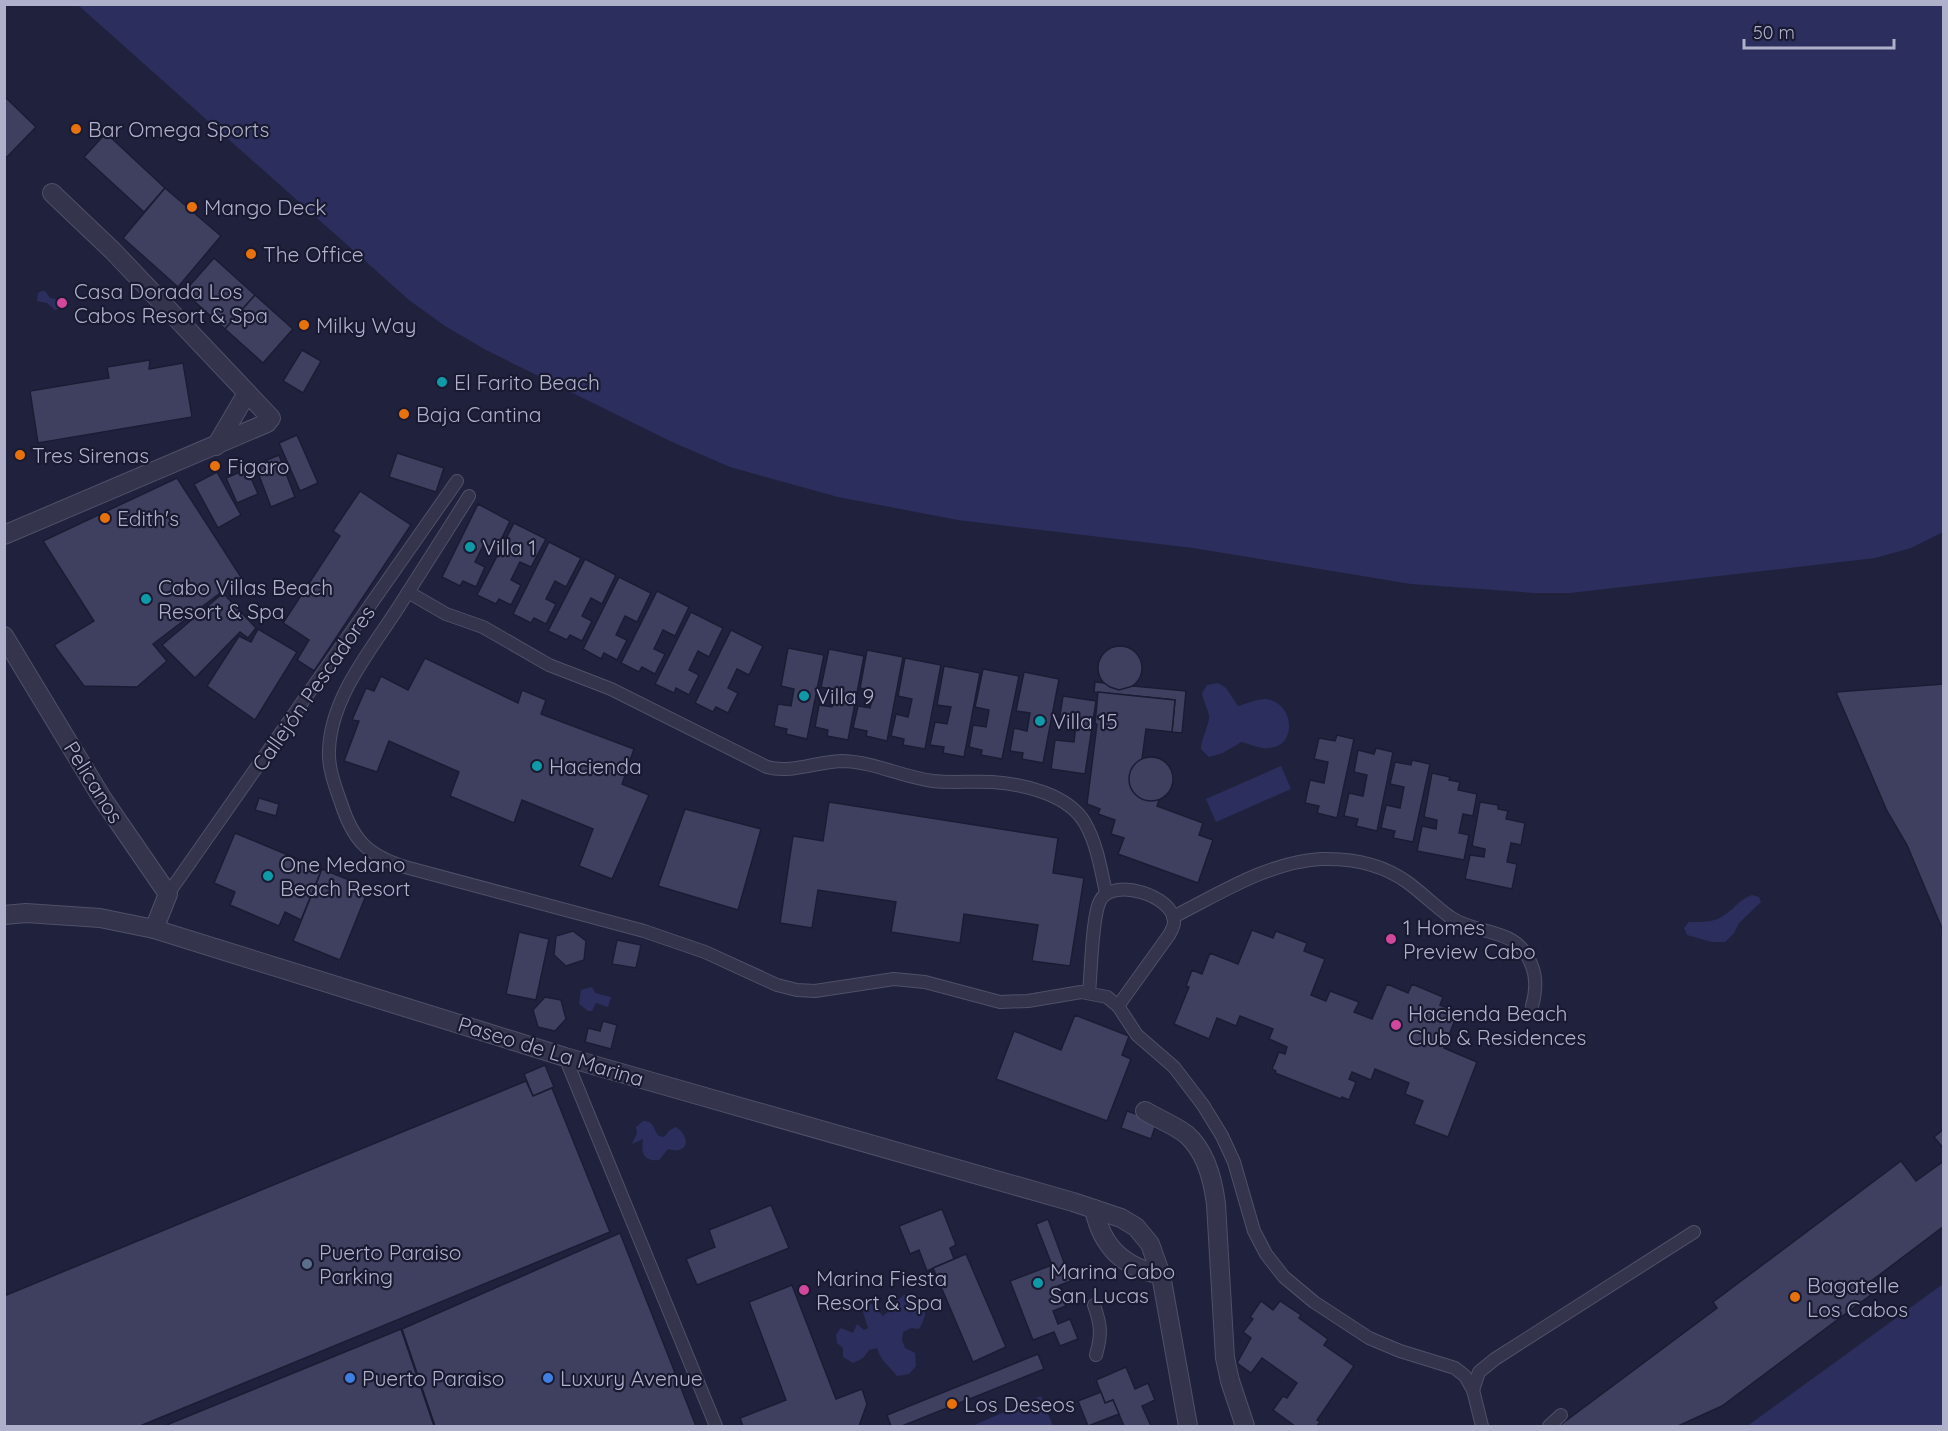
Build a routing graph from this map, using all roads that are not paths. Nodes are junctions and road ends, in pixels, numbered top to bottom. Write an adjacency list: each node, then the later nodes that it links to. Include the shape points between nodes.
1 (52, 193): 2 (street, via 113,251)
2 (247, 393): 3 (street); 3 (street, via 271,418)
3 (216, 446): 6 (street)
4 (458, 481): 10 (lane, Callejón Pescadores)
5 (470, 496): 7 (lane)
6 (4, 535)
7 (408, 592): 9 (lane, via 446,614 483,627 549,665 611,689 770,768 857,762 932,781 1003,783 1049,796 1069,806 1084,822); 14 (lane, via 346,690 330,741 330,769 344,813 356,838 374,854 405,867 644,931 797,990 815,991 894,979 915,980 1000,1002)
8 (4, 636): 10 (street, Pelicanos, via 102,798)
9 (1106, 893): 12 (lane, via 1123,890 1146,894 1165,906); 14 (lane, via 1097,910)
10 (168, 894): 13 (street)
11 (4, 915): 13 (street, Paseo de La Marina, via 100,918)
12 (1173, 917): 15 (lane, via 1169,935); 16 (lane, via 1250,879 1292,864 1332,859 1364,862 1396,875 1459,922 1503,935 1520,946 1536,977)
13 (154, 929): 17 (street, Paseo de La Marina)
14 (1089, 993): 15 (lane, via 1107,997)
15 (1118, 1006): 24 (lane, via 1137,1035 1185,1080 1222,1136 1234,1162 1254,1231 1284,1277 1314,1302 1370,1338 1455,1368)
16 (1532, 1006)
17 (565, 1057): 19 (street, Paseo de La Marina); 26 (lane)
18 (1145, 1112): 28 (street, via 1196,1144 1212,1182 1225,1358)
19 (1094, 1209): 21 (street, Paseo de La Marina, via 1121,1218 1141,1233 1154,1252); 21 (street, via 1098,1227 1116,1254 1144,1271)
20 (1694, 1233): 24 (lane, via 1495,1359 1479,1372)
21 (1161, 1275): 27 (street, Paseo de La Marina)
22 (1094, 1305): 23 (lane, via 1101,1323)
23 (1096, 1355)
24 (1473, 1390): 29 (lane)
25 (1561, 1415): 30 (lane)
26 (716, 1426)
27 (1188, 1426)
28 (1245, 1426)
29 (1482, 1426)
30 (1548, 1426)

